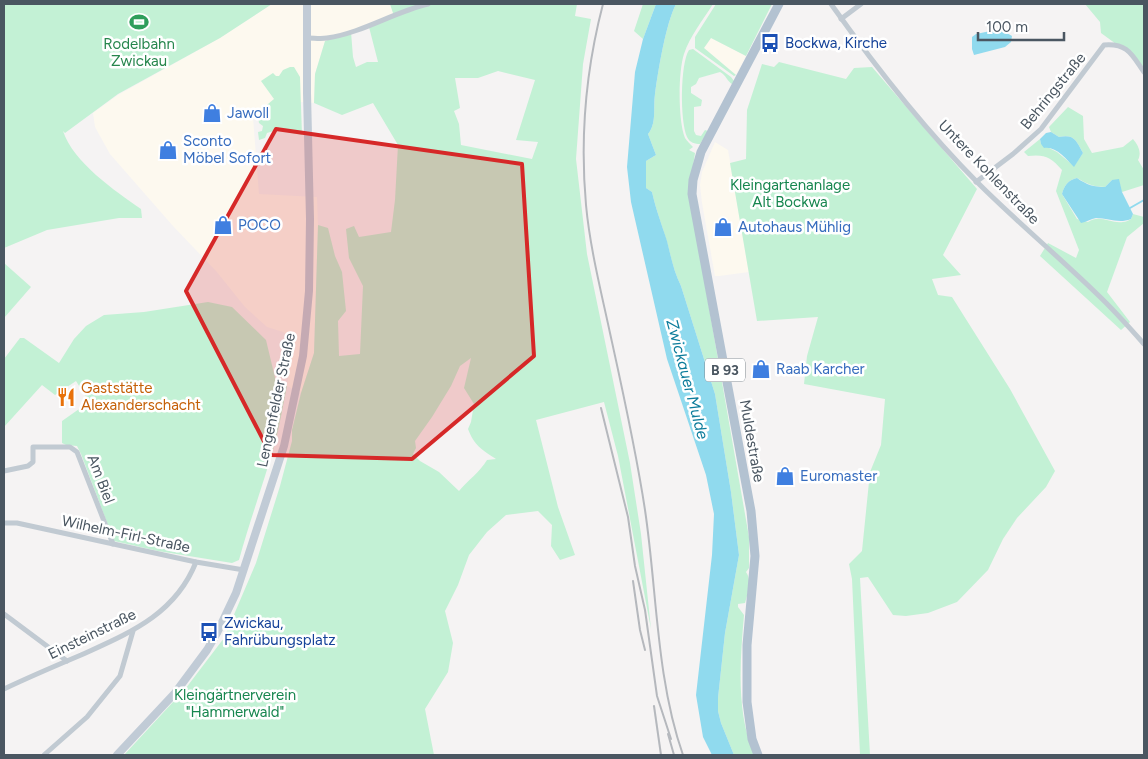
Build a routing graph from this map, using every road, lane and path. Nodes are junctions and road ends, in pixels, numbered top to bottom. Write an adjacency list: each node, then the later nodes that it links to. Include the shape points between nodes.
1 (307, 4): 7 (main road, Lengenfelder Straße)
2 (428, 4): 7 (street, via 328,38)
3 (779, 4): 22 (main road, Muldestraße / B 93, via 701,152 692,187 751,511 754,574 746,674 750,725)
4 (831, 4): 6 (street, Untere Kohlenstraße)
5 (862, 4): 6 (street)
6 (841, 19): 9 (street, Untere Kohlenstraße, via 909,107)
7 (308, 38): 15 (main road, Lengenfelder Straße, via 309,291 303,356 284,446)
8 (1144, 72): 9 (street, Behringstraße, via 1128,50 1115,44 1104,45 1042,129)
9 (976, 182): 10 (street, Untere Kohlenstraße, via 1098,294)
10 (1144, 344)
11 (4, 471): 13 (street, Am Biel, via 33,462 33,447 70,447 77,452)
12 (4, 523): 13 (street, Wilhelm-Firl-Straße)
13 (113, 544): 14 (street, Wilhelm-Firl-Straße)
14 (196, 562): 15 (street, Wilhelm-Firl-Straße); 17 (street, Einsteinstraße, via 169,604)
15 (244, 570): 21 (main road, Lengenfelder Straße, via 207,650 175,693)
16 (4, 614): 18 (street)
17 (133, 631): 18 (street, Einsteinstraße); 20 (street, via 120,676 87,717)
18 (67, 661): 19 (street, Einsteinstraße)
19 (4, 689)
20 (44, 755)
21 (117, 755)
22 (758, 755)

